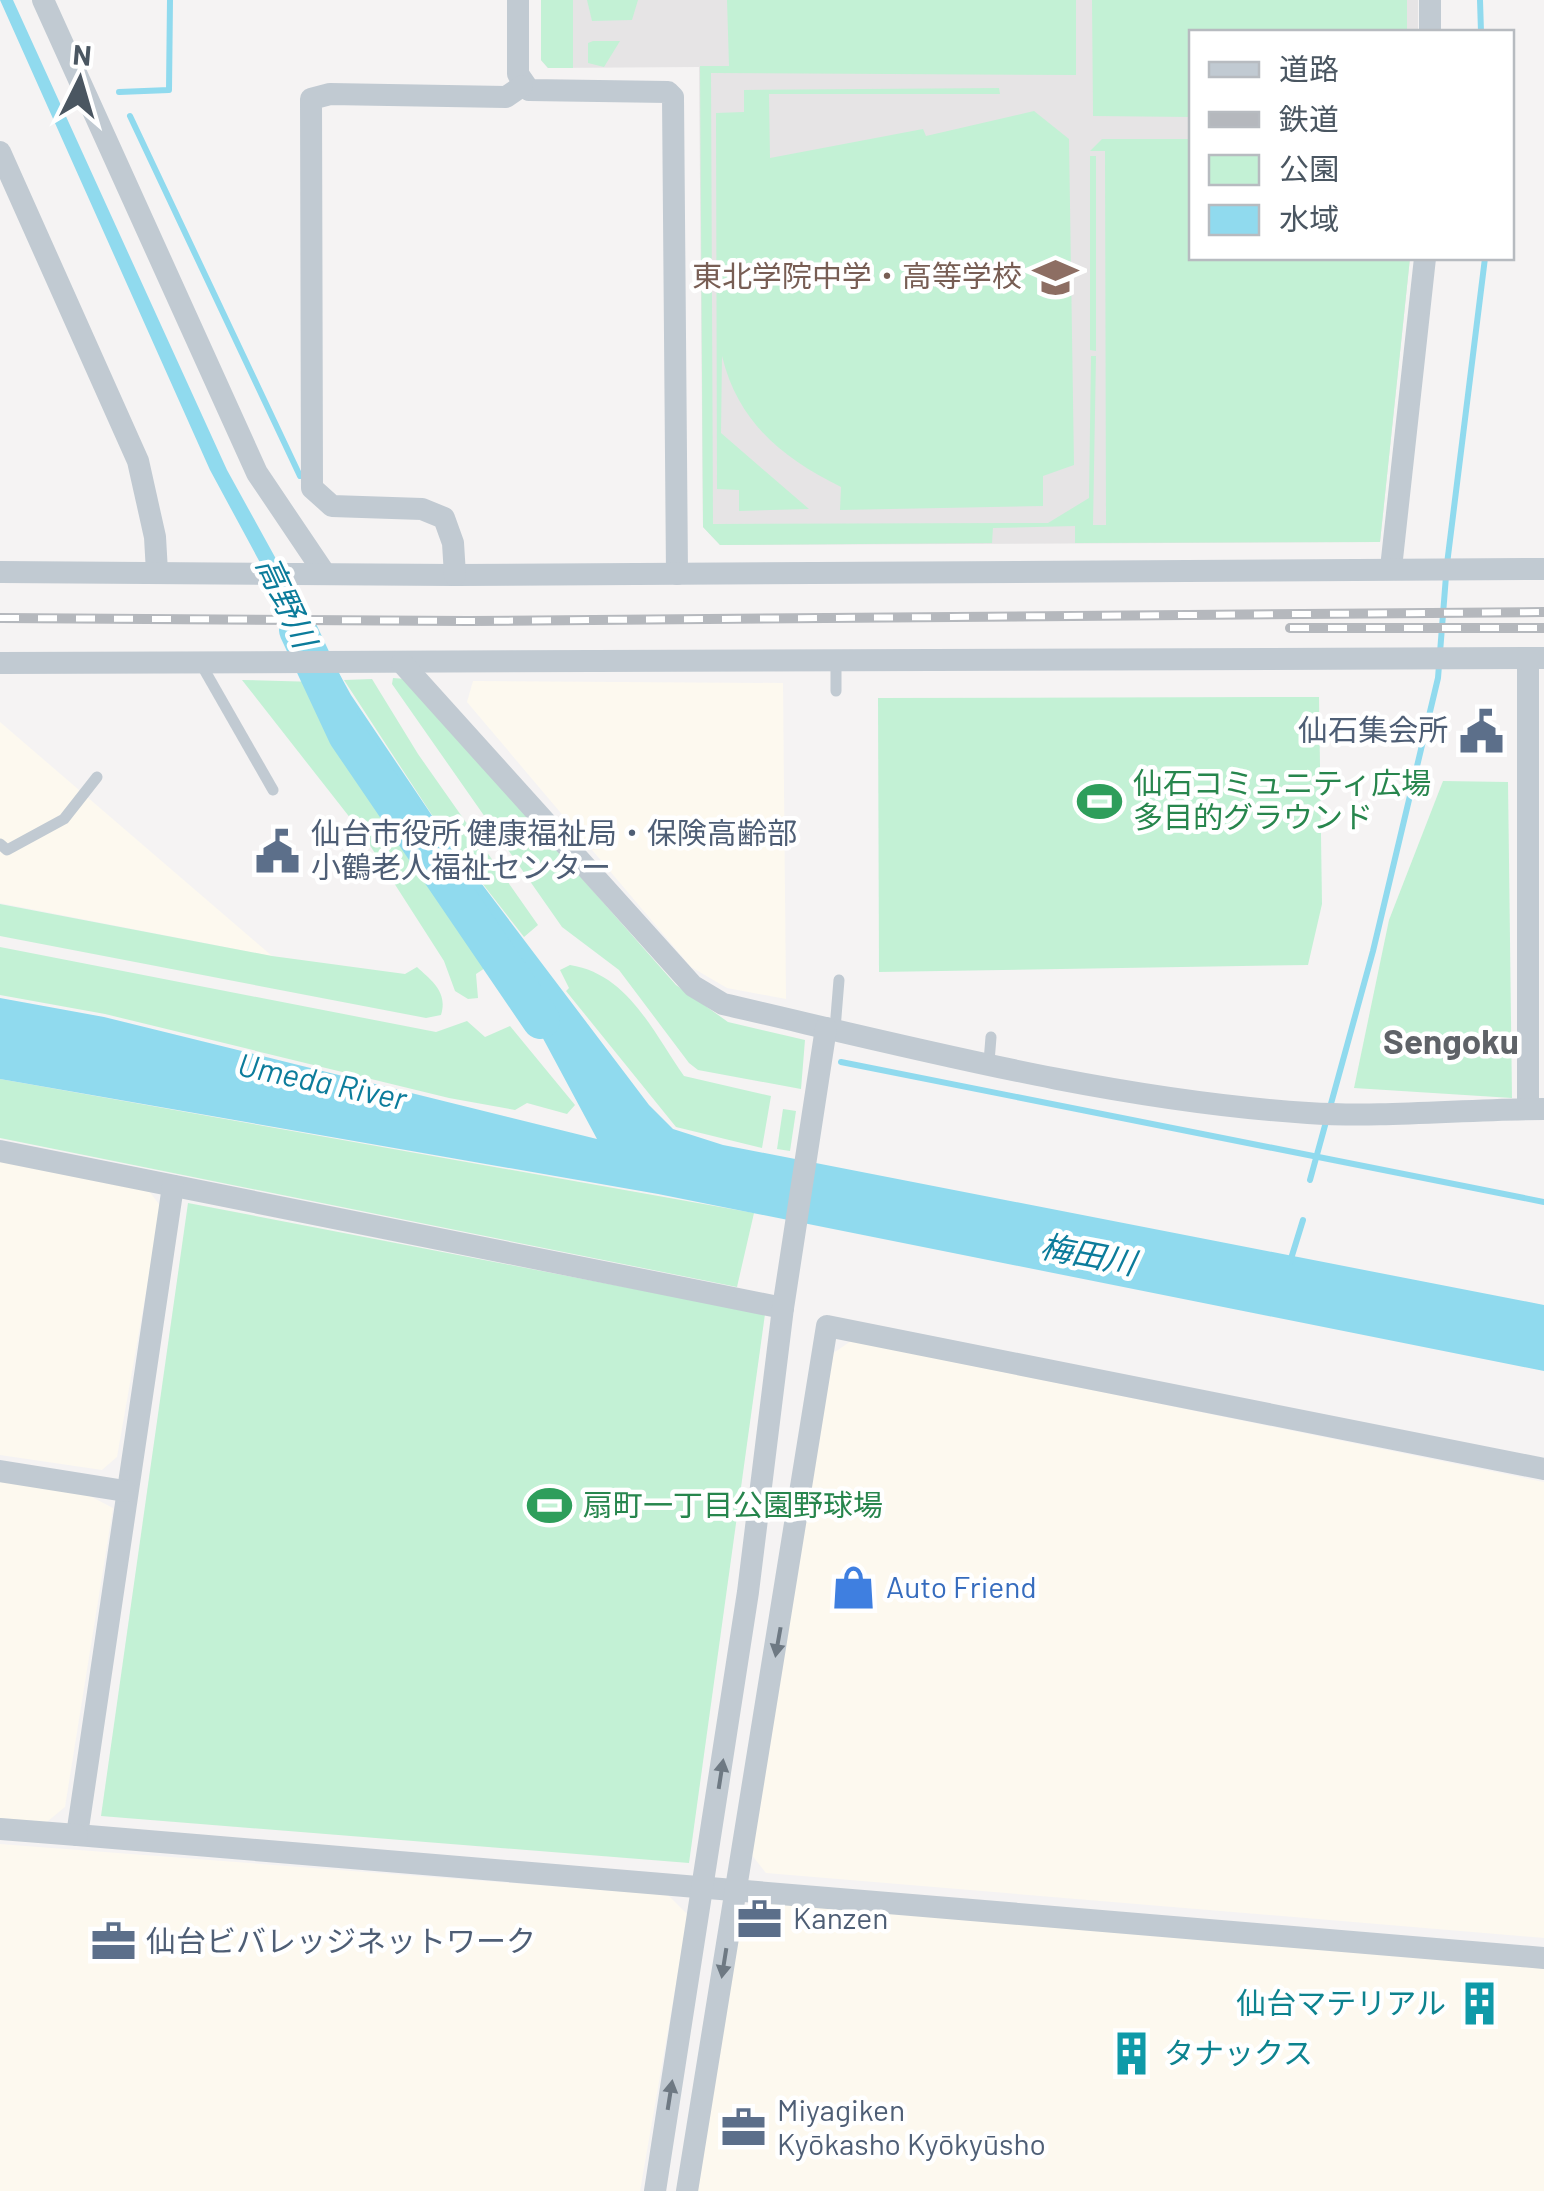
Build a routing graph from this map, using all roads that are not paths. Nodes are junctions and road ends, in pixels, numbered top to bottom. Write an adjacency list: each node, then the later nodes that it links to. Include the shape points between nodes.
1 (43, 0): 10 (street, via 258,472)
2 (518, 0): 5 (street)
3 (1430, 0): 4 (street)
4 (1430, 30)
5 (522, 86): 13 (street, via 673,97); 14 (street, via 506,97 311,99 312,488 332,506 422,508 444,518)
6 (0, 152): 12 (street, via 138,461)
7 (1425, 260): 8 (street)
8 (1391, 568): 9 (street); 13 (street)
9 (1544, 569)
10 (312, 571): 12 (street); 14 (street)
11 (0, 572): 12 (street)
12 (157, 572)
13 (677, 574): 14 (street)
14 (455, 575)
15 (1536, 658): 16 (street); 22 (street)
16 (836, 661): 18 (street); 20 (lane)
17 (0, 663): 19 (street)
18 (402, 663): 19 (street); 28 (street, via 693,986 723,1004)
19 (201, 664): 23 (lane)
20 (836, 690)
21 (97, 777): 24 (lane, via 64,819 7,850)
22 (1537, 783): 25 (street)
23 (272, 790)
24 (0, 844)
25 (1536, 887): 27 (street)
26 (839, 980): 28 (lane)
27 (1536, 998): 31 (street)
28 (830, 1028): 30 (street); 34 (street)
29 (991, 1038): 30 (lane)
30 (989, 1062): 31 (street, via 1100,1086 1306,1113)
31 (1536, 1108)
32 (0, 1150): 33 (street)
33 (173, 1186): 34 (street); 37 (street)
34 (783, 1308): 38 (street)
35 (1544, 1469): 39 (street, via 827,1326)
36 (0, 1471): 37 (street)
37 (126, 1491): 41 (street)
38 (755, 1541): 39 (street); 42 (street, one-way to 38)
39 (794, 1546): 43 (street, one-way to 43)
40 (0, 1830): 41 (street)
41 (78, 1835): 42 (street)
42 (704, 1886): 43 (street); 45 (street, one-way to 42)
43 (736, 1889): 44 (street); 46 (street, one-way to 46)
44 (1544, 1958)
45 (655, 2191)
46 (687, 2191)

